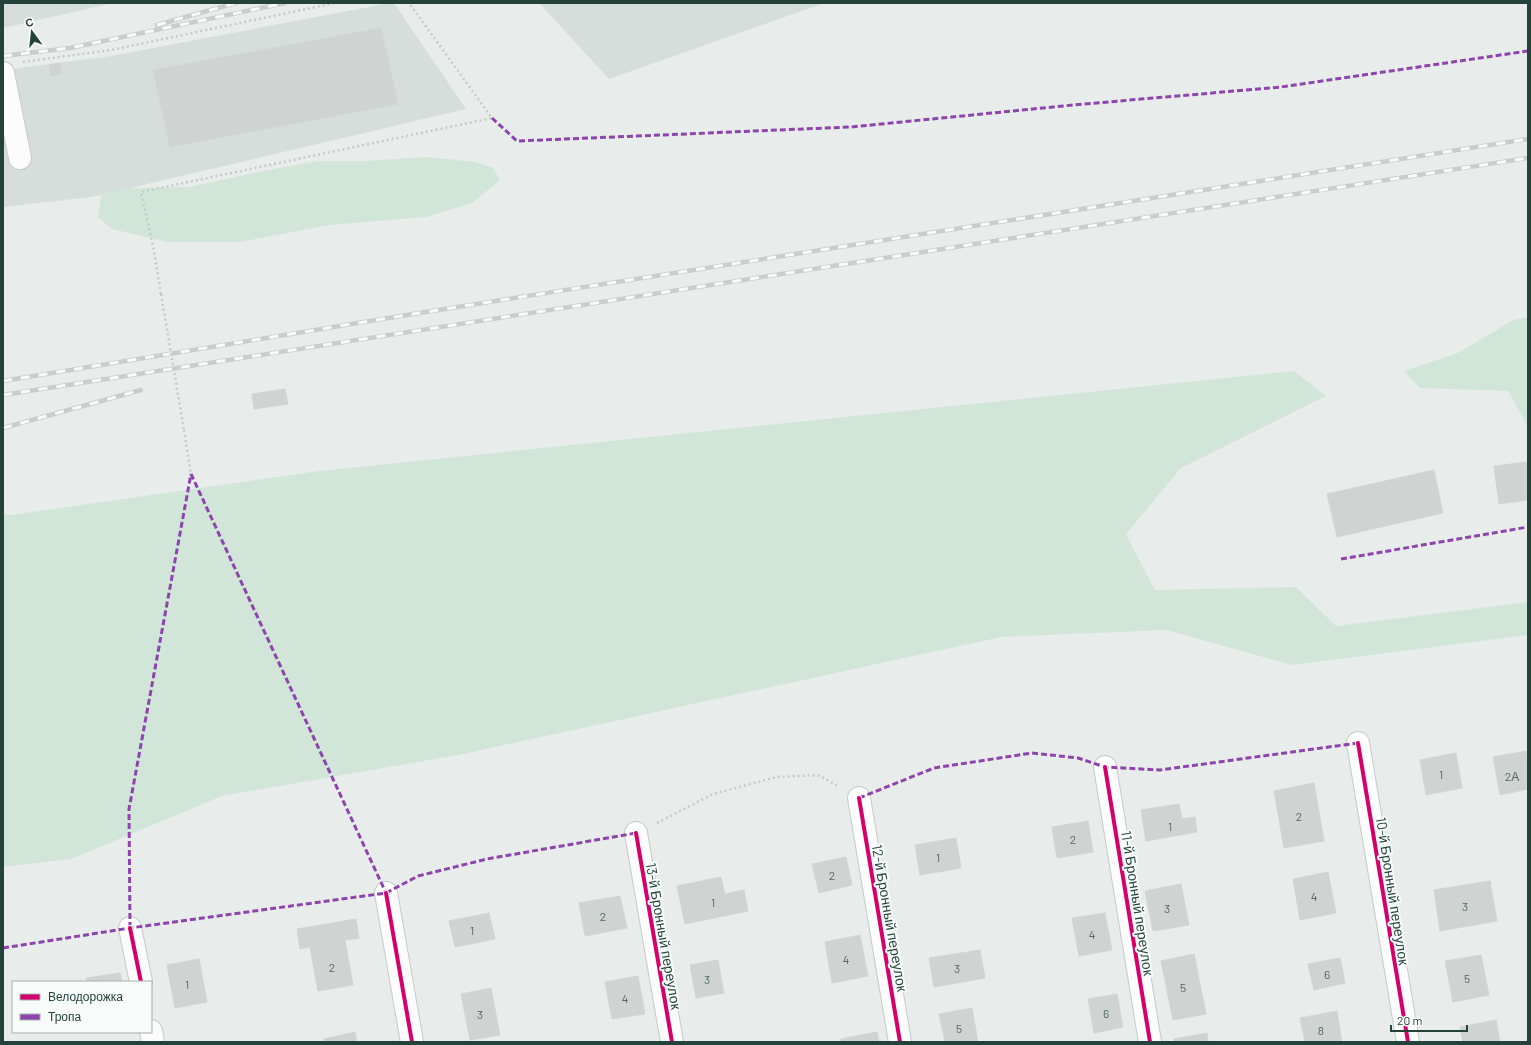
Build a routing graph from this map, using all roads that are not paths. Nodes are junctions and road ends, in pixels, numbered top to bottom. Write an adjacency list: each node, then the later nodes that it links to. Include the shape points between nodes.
1 (11, 68): 2 (street)
2 (20, 158)
3 (1358, 743): 14 (street, 10-й Бронный переулок)
4 (1105, 767): 13 (street, 11-й Бронный переулок)
5 (859, 798): 12 (street, 12-й Бронный переулок)
6 (636, 833): 11 (street, 13-й Бронный переулок)
7 (386, 893): 10 (street)
8 (130, 928): 9 (street)
9 (141, 981)
10 (412, 1042)
11 (672, 1042)
12 (900, 1042)
13 (1150, 1042)
14 (1408, 1042)

